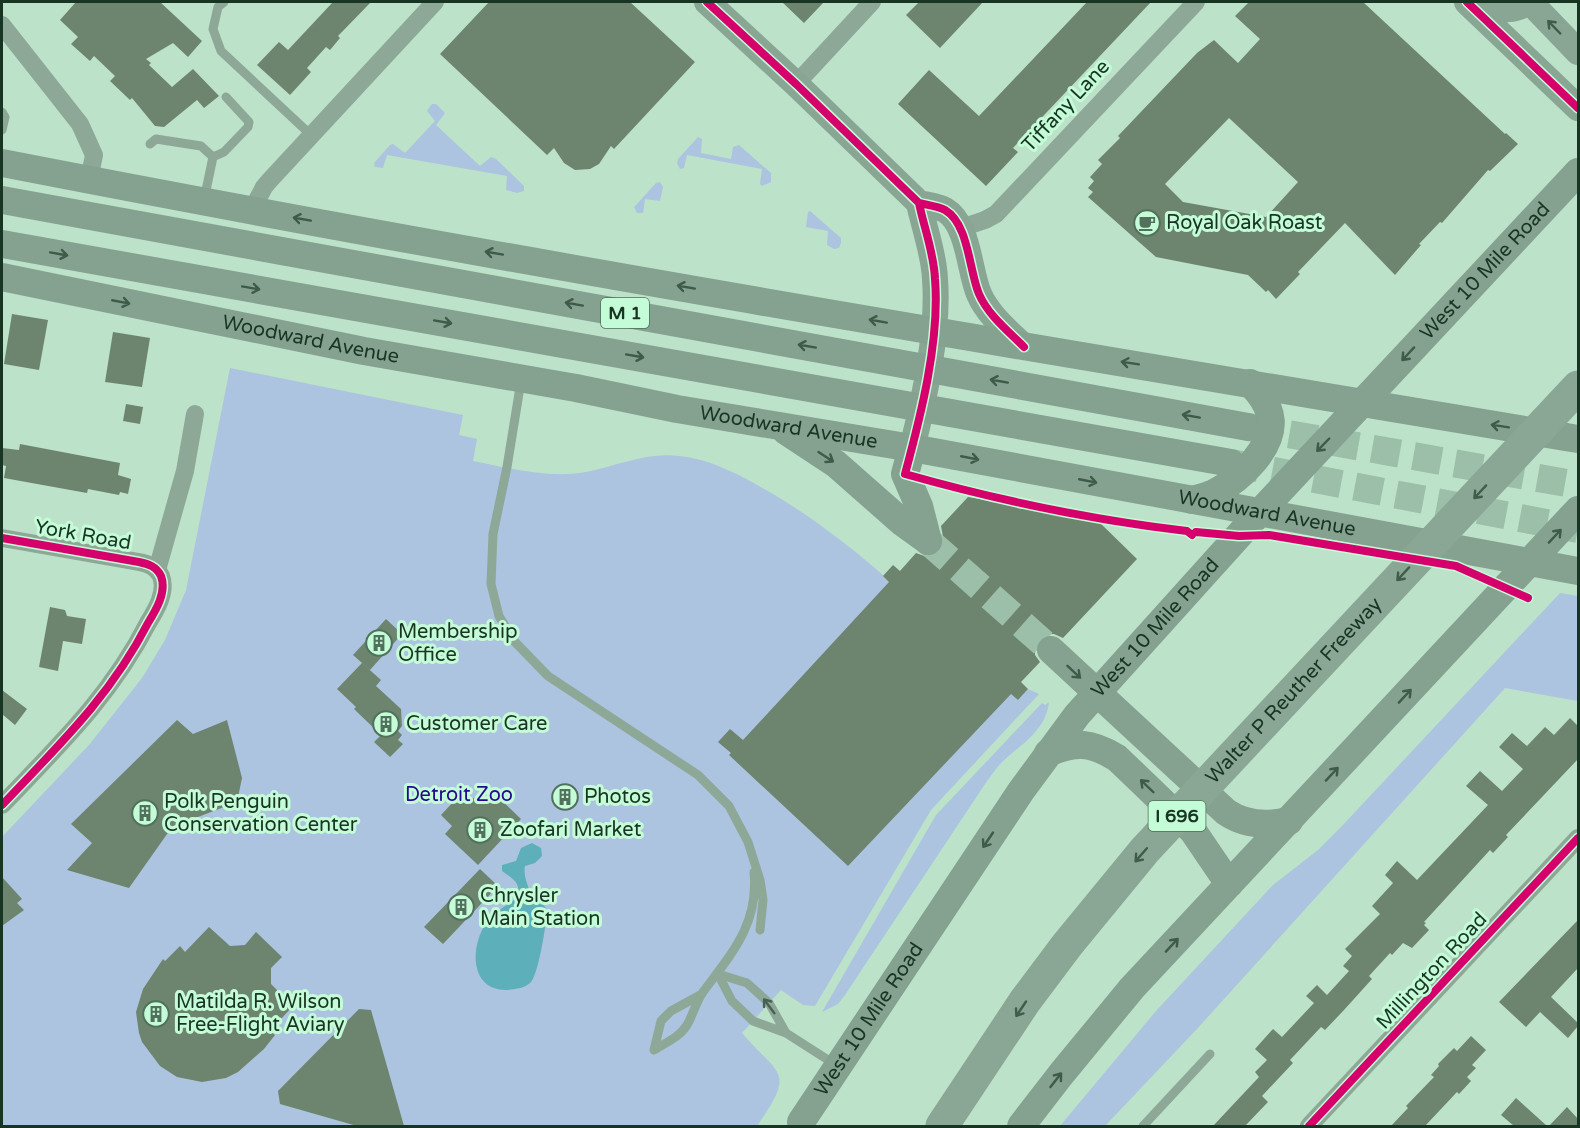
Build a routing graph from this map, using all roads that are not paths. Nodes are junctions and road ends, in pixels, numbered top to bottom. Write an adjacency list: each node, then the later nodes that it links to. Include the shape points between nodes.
1 (224, 2): 16 (lane, via 218,8 213,29 221,51)
2 (435, 2): 16 (street)
3 (707, 2): 11 (main road)
4 (872, 2): 11 (street)
5 (1196, 2): 26 (street, Tiffany Lane, via 996,214)
6 (1467, 2): 13 (main road)
7 (1488, 2): 8 (main road, via 1503,10)
8 (1530, 2): 10 (main road, one-way to 8)
9 (2, 25): 21 (street, via 80,124 94,155)
10 (1578, 52)
11 (796, 84): 24 (main road)
12 (226, 97): 18 (lane, via 249,122 248,127 224,152)
13 (1578, 108)
14 (2, 112): 15 (lane)
15 (2, 130)
16 (310, 135): 25 (street, via 264,187)
17 (150, 144): 18 (lane, via 156,139 201,146)
18 (213, 157): 23 (lane)
19 (2, 164): 21 (main road)
20 (1578, 172): 34 (main road, West 10 Mile Road, one-way to 34)
21 (89, 180): 23 (main road)
22 (2, 200): 37 (main road, M 1, one-way to 22)
23 (204, 201): 25 (main road)
24 (919, 203): 26 (main road, via 945,210); 29 (main road, via 936,280)
25 (252, 210): 29 (main road, one-way to 25)
26 (960, 228): 30 (main road, via 979,295 991,314)
27 (2, 244): 40 (main road, Woodward Avenue / M 1, one-way to 40)
28 (2, 278): 31 (main road, Woodward Avenue, one-way to 31, via 364,351)
29 (933, 340): 30 (main road); 38 (main road)
30 (1023, 347): 32 (main road, one-way to 30)
31 (521, 378): 36 (main road, Woodward Avenue); 54 (lane, via 491,555 493,598 503,624 548,676 706,782 734,813)
32 (1250, 383): 34 (main road); 41 (main road, via 1263,396 1269,412 1267,445 1235,480)
33 (1578, 387): 63 (highway, Walter P Reuther Freeway / I 696, one-way to 63, via 1145,850 1025,1001)
34 (1363, 403): 39 (main road, one-way to 34); 43 (main road, West 10 Mile Road, one-way to 43)
35 (195, 414): 46 (street, via 185,471)
36 (776, 425): 38 (main road, Woodward Avenue); 38 (main road, one-way to 38, via 837,464 928,540 905,474)
37 (1248, 427)
38 (915, 439): 41 (main road, Woodward Avenue, one-way to 41)
39 (1578, 439)
40 (1231, 463)
41 (1192, 500): 43 (main road, Woodward Avenue)
42 (1578, 510): 45 (main road, one-way to 42)
43 (1260, 512): 45 (main road, Woodward Avenue); 49 (main road, West 10 Mile Road)
44 (2, 538): 46 (street, York Road, via 139,562)
45 (1530, 561): 47 (main road, Woodward Avenue); 52 (main road, one-way to 45)
46 (157, 570): 51 (street, via 163,588 161,596 123,669 69,736)
47 (1578, 571)
48 (1051, 650): 49 (main road, one-way to 49)
49 (1097, 693): 50 (main road, West 10 Mile Road); 52 (main road, via 1226,812 1265,825)
50 (1048, 753): 55 (main road, one-way to 50, via 1193,831 1118,758 1090,745 1070,744); 61 (main road, West 10 Mile Road, one-way to 61)
51 (2, 805)
52 (1289, 821): 55 (main road)
53 (1578, 838): 66 (street, Millington Road)
54 (753, 860): 56 (lane, via 762,890); 57 (lane, via 754,894 745,932)
55 (1229, 884): 64 (main road, one-way to 55, via 1132,988)
56 (760, 930)
57 (718, 974): 58 (lane); 59 (lane, via 732,1001 753,1021); 59 (lane, one-way to 57, via 769,1003 747,983)
58 (702, 994): 58 (lane, via 670,1011 662,1021 654,1050 685,1029)
59 (786, 1033): 61 (lane)
60 (1210, 1054): 65 (lane)
61 (838, 1067): 62 (main road, West 10 Mile Road)
62 (796, 1124)
63 (942, 1126)
64 (1021, 1126)
65 (1143, 1126)
66 (1309, 1126)

